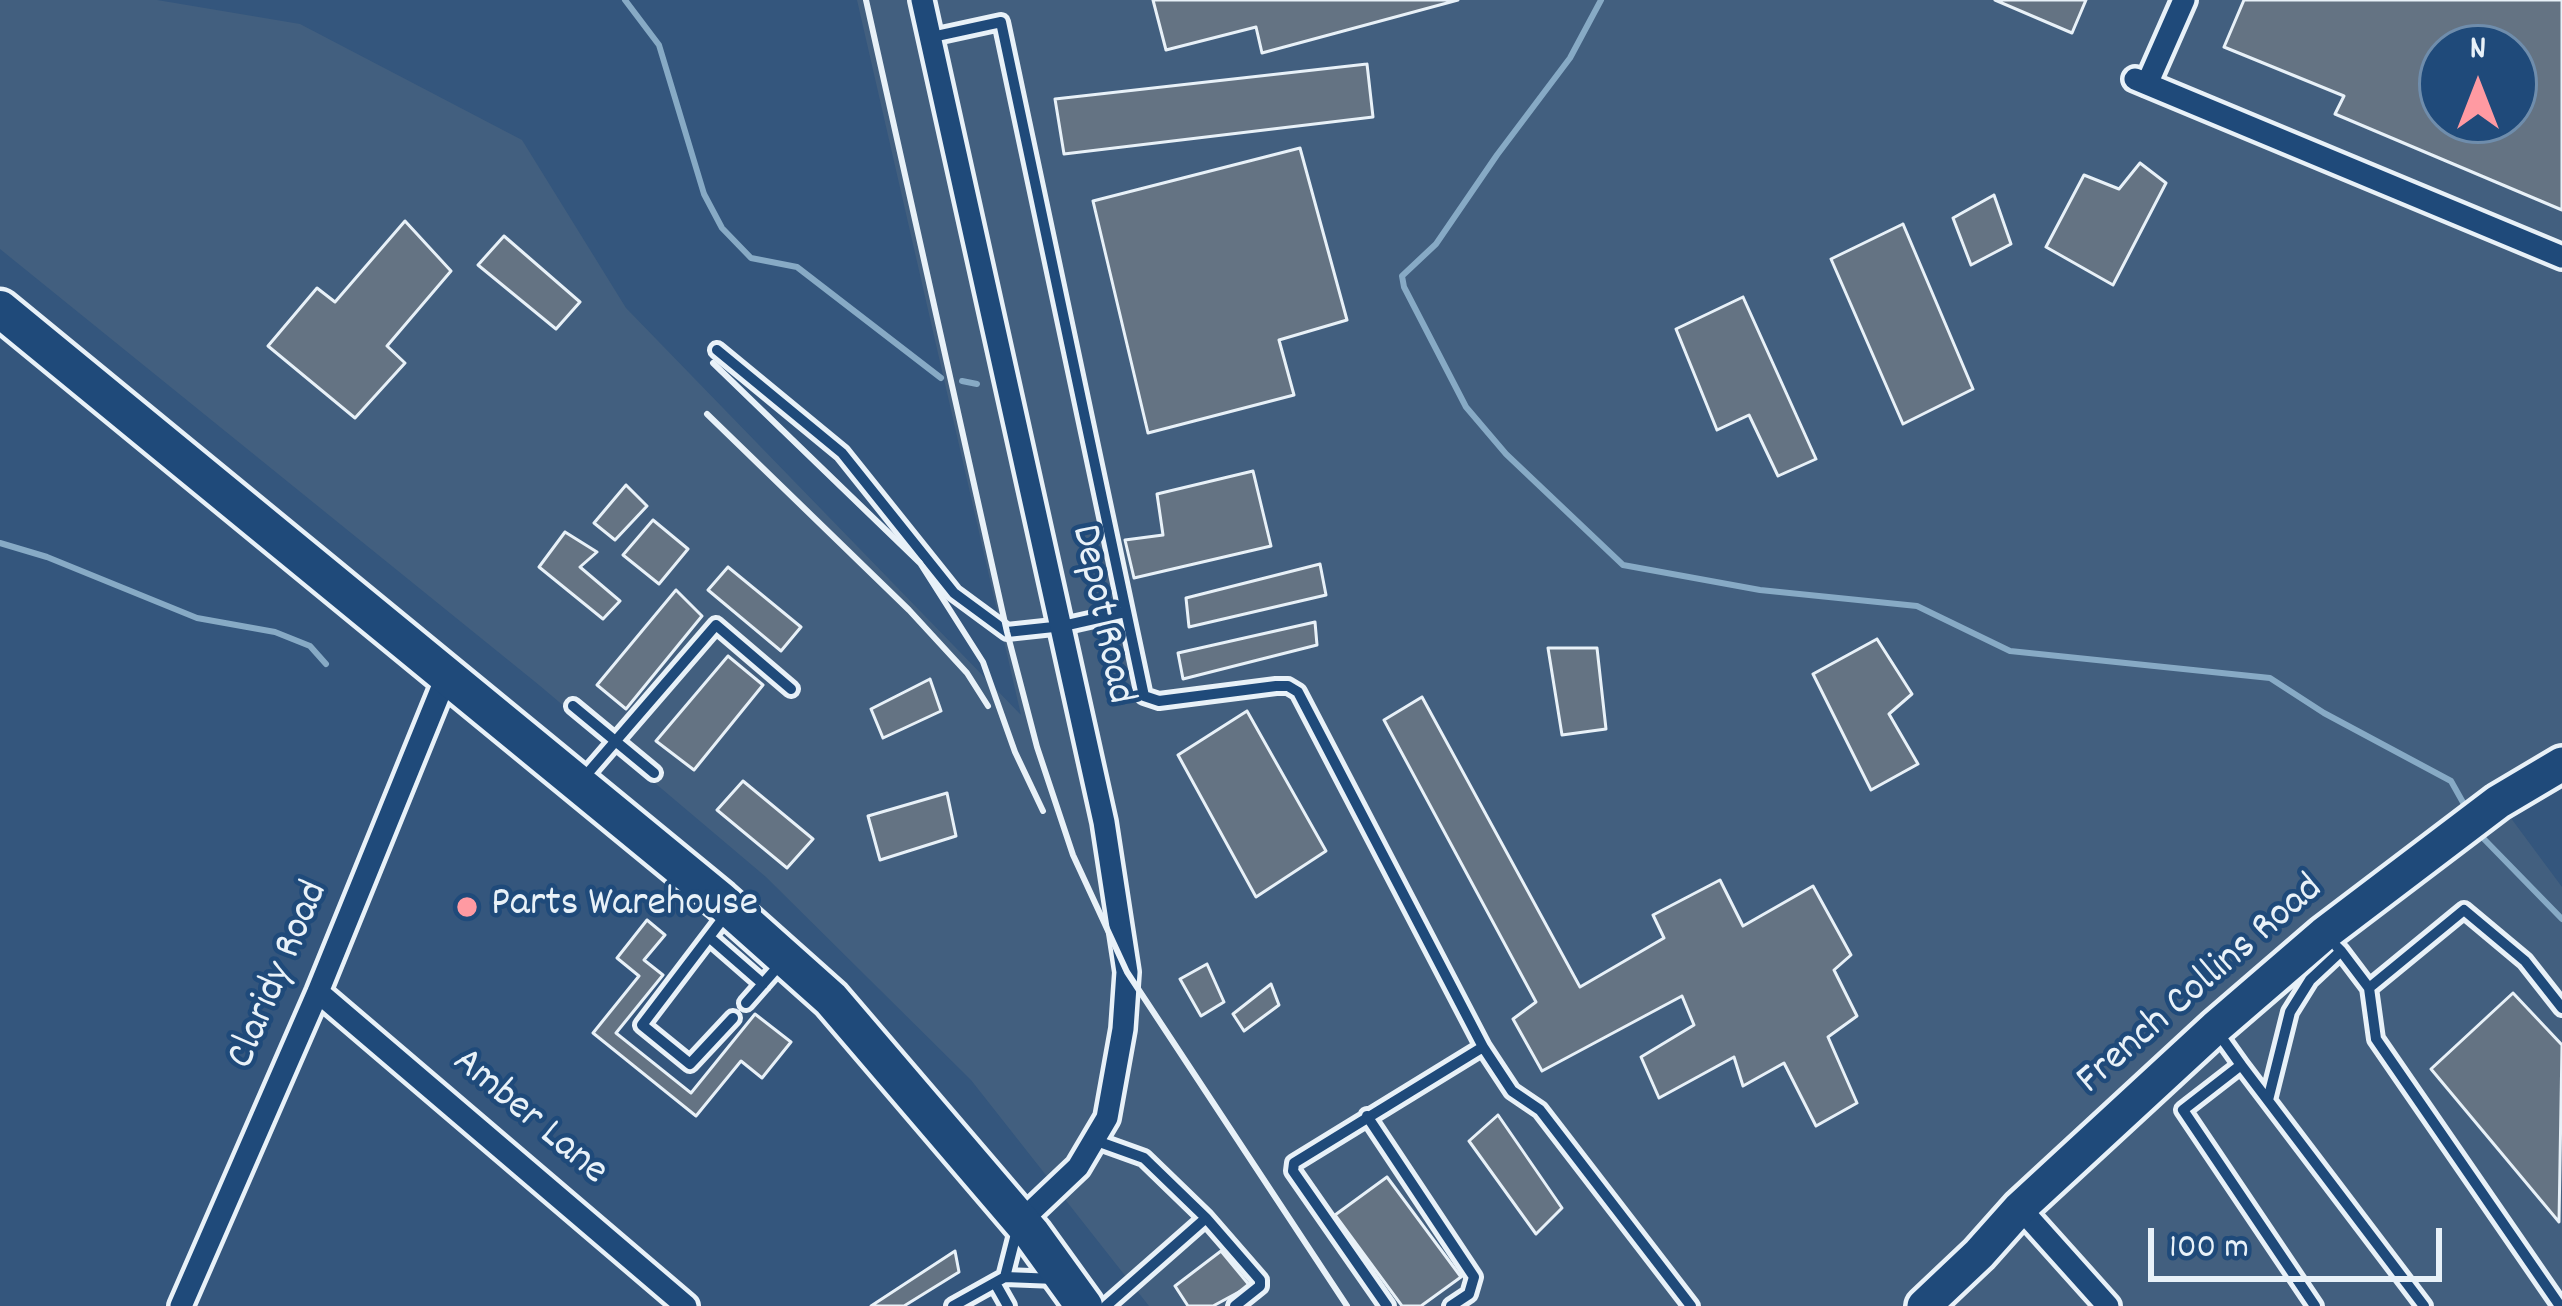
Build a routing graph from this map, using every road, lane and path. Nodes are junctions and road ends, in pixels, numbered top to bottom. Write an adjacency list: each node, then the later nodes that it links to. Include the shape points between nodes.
1 (922, 0): 3 (street, Depot Road)
2 (2184, 0): 4 (street, via 2141,82)
3 (932, 37): 7 (lane, via 1001,22); 8 (street, Depot Road)
4 (2562, 257)
5 (0, 308): 9 (main road)
6 (718, 350): 8 (lane, via 842,453 954,593 1007,632)
7 (1125, 612): 8 (lane); 25 (lane, via 1150,701 1276,686 1298,692)
8 (1063, 626): 29 (street, Depot Road, via 1127,973 1107,1118)
9 (447, 675): 15 (main road); 20 (street, Claridy Road)
10 (791, 689): 12 (lane, via 716,626)
11 (574, 706): 12 (lane)
12 (615, 741): 14 (lane); 15 (lane)
13 (2562, 764): 17 (street, French Collins Road, via 2498,802)
14 (654, 773)
15 (579, 784): 16 (main road)
16 (720, 923): 18 (main road); 23 (lane, via 642,1025 690,1064)
17 (2332, 942): 19 (lane); 24 (street, French Collins Road); 27 (lane, via 2290,1012)
18 (774, 971): 21 (lane); 32 (main road, via 830,999)
19 (2369, 988): 22 (lane, via 2464,910 2525,962); 48 (lane, via 2376,1039)
20 (318, 992): 35 (street, Claridy Road); 36 (street, Amber Lane)
21 (746, 1004)
22 (2562, 1008)
23 (733, 1018)
24 (2215, 1028): 26 (lane); 30 (street, French Collins Road)
25 (1483, 1047): 28 (lane); 43 (lane)
26 (2241, 1065): 27 (lane); 46 (lane, via 2183,1110)
27 (2268, 1100): 47 (lane)
28 (1367, 1116): 41 (lane, via 1293,1171); 42 (lane, via 1474,1277 1469,1294)
29 (1094, 1140): 31 (lane, via 1144,1158); 32 (street, Depot Road, via 1078,1167)
30 (2020, 1208): 44 (street, French Collins Road); 45 (street)
31 (1206, 1218): 39 (lane); 40 (lane, via 1260,1280)
32 (1021, 1221): 33 (lane); 34 (main road)
33 (1000, 1280): 34 (lane); 37 (lane); 38 (lane)
34 (1074, 1292)
35 (181, 1306)
36 (686, 1306)
37 (952, 1306)
38 (1008, 1306)
39 (1106, 1306)
40 (1235, 1306)
41 (1387, 1306)
42 (1451, 1306)
43 (1691, 1306)
44 (1924, 1306)
45 (2108, 1306)
46 (2315, 1306)
47 (2424, 1306)
48 (2560, 1306)

